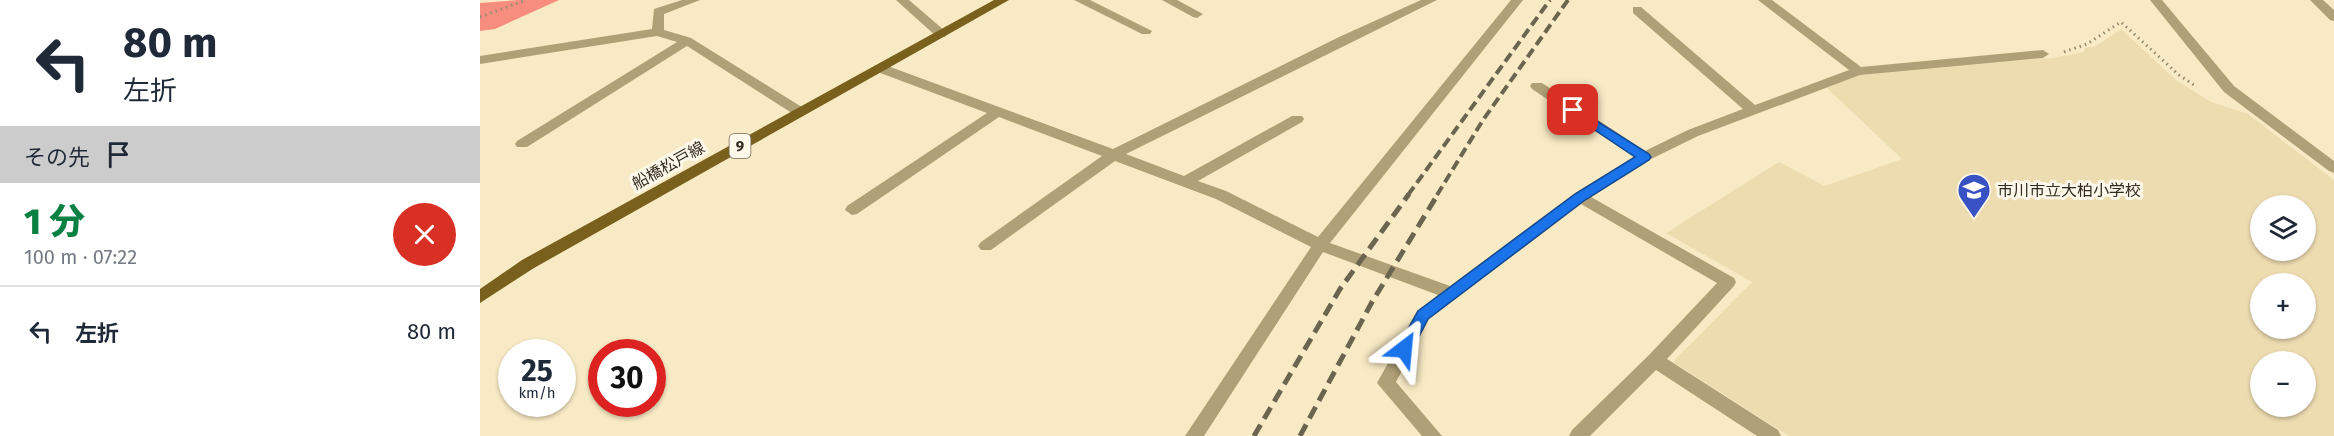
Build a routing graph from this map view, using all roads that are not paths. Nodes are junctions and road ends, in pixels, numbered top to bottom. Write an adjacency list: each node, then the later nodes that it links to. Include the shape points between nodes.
1 (694, 0): 15 (street, via 658,12)
2 (902, 0): 16 (street)
3 (1003, 0): 16 (main road, 船橋松戸線 / 9)
4 (1080, 0): 14 (street)
5 (1168, 0): 12 (street)
6 (1431, 0): 28 (street)
7 (1517, 0): 34 (street)
8 (1764, 0): 21 (street)
9 (2156, 0): 30 (street, via 2229,88)
10 (2316, 0): 13 (street)
11 (1636, 10): 23 (street)
12 (1197, 14)
13 (2334, 17)
14 (1146, 31)
15 (658, 32): 17 (street); 19 (street)
16 (941, 34): 20 (main road, 船橋松戸線 / 9)
17 (687, 41): 24 (street); 27 (street)
18 (2043, 54): 21 (street)
19 (480, 60)
20 (880, 68): 24 (main road, 船橋松戸線 / 9); 25 (street)
21 (1858, 71): 23 (street)
22 (1537, 86): 29 (street)
23 (1752, 110): 29 (street)
24 (800, 112): 37 (main road, 船橋松戸線 / 9, via 528,264)
25 (998, 112): 28 (street); 33 (street)
26 (1297, 119): 31 (street)
27 (522, 144)
28 (1114, 154): 31 (street); 35 (street)
29 (1644, 157): 32 (street)
30 (2334, 168)
31 (1186, 181): 34 (street)
32 (1580, 197): 36 (street); 38 (street, via 1728,282)
33 (852, 210)
34 (1320, 245): 36 (street); 39 (street)
35 (986, 246)
36 (1451, 293): 40 (street, via 1423,315 1386,383)
37 (480, 297)
38 (1655, 360): 41 (street); 42 (street)
39 (1194, 436)
40 (1433, 436)
41 (1578, 436)
42 (1772, 436)

